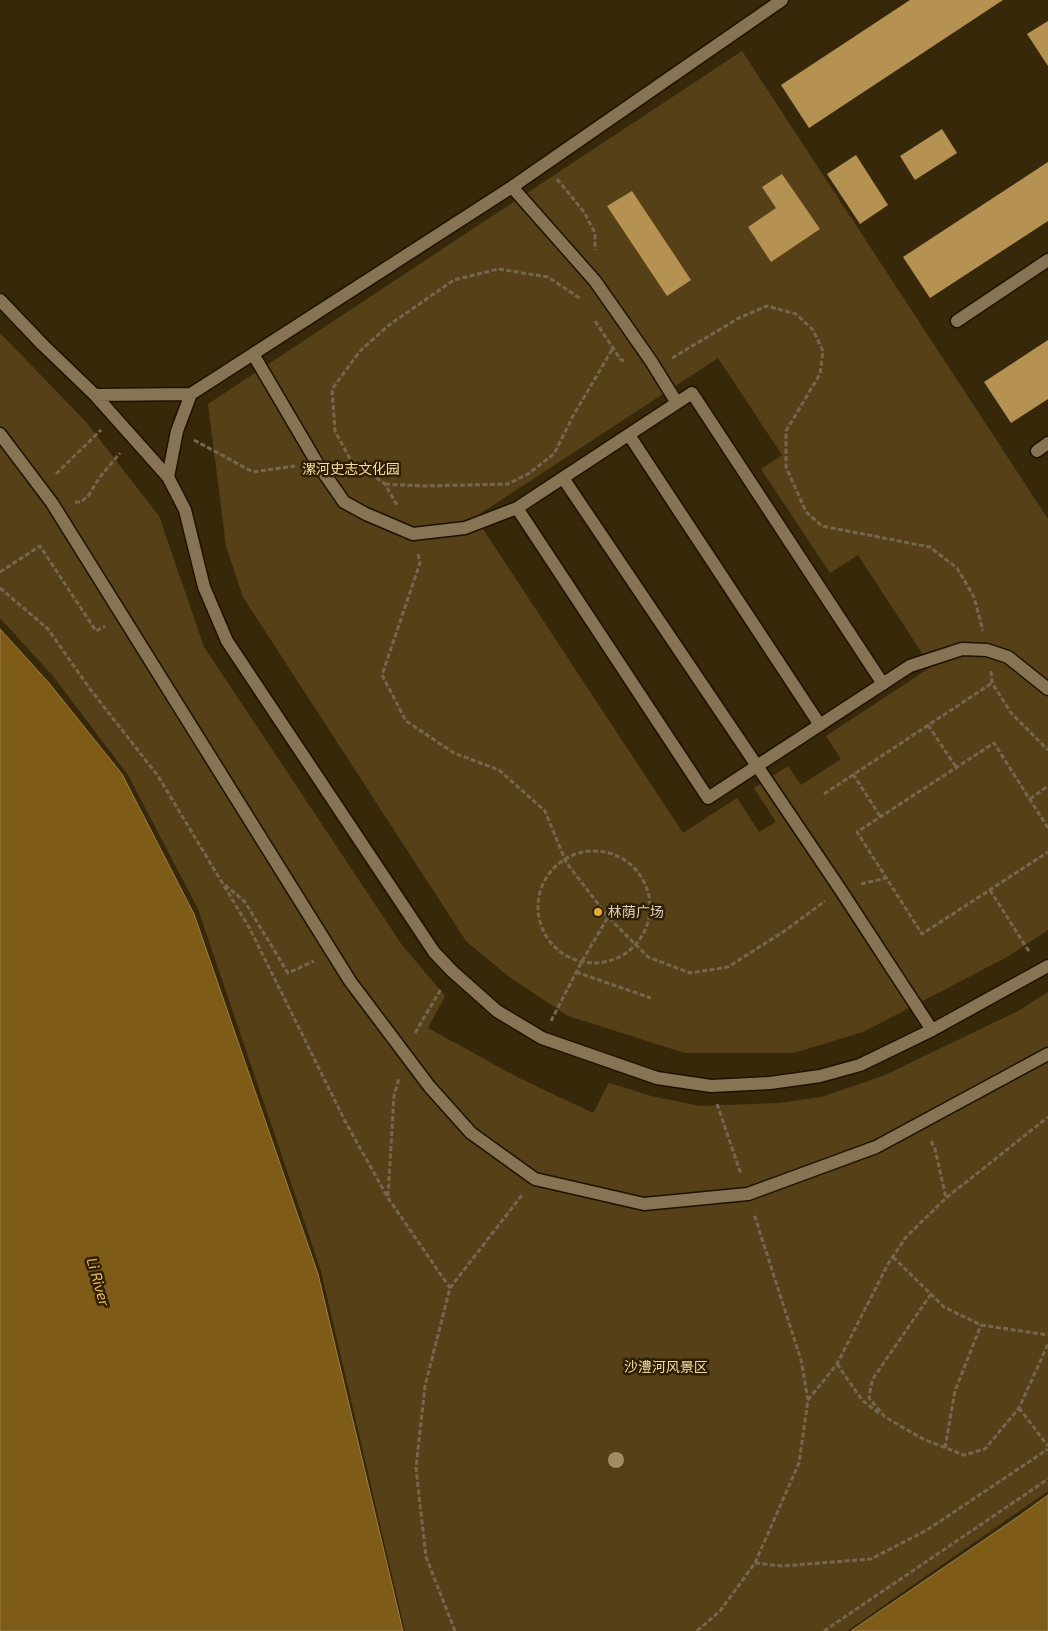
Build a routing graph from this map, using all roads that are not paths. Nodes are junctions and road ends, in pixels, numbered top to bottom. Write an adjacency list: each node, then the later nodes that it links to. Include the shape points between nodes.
1 (782, 0): 2 (street)
2 (512, 187): 6 (street); 9 (street, via 595,281)
3 (1048, 260): 5 (street)
4 (0, 300): 8 (street)
5 (957, 321)
6 (253, 354): 7 (street); 16 (street, via 316,463 344,502 413,534 465,528)
7 (191, 394): 8 (street); 14 (street, via 177,431)
8 (95, 395): 14 (street)
9 (677, 403): 11 (street); 17 (street, via 692,393)
10 (0, 434): 23 (street, via 52,503 350,981 428,1086 471,1134 535,1179 644,1204 748,1194 876,1147)
11 (629, 435): 15 (street); 19 (street)
12 (1048, 444): 13 (street)
13 (1037, 451)
14 (168, 477): 22 (street, via 185,510 204,586 227,641 434,952 497,1011 542,1038 657,1078 711,1086 820,1076 860,1065)
15 (564, 478): 16 (street); 20 (street)
16 (518, 508): 20 (street, via 708,798)
17 (883, 684): 18 (street, via 910,666 962,649 979,649 1008,657); 19 (street)
18 (1048, 689)
19 (820, 725): 20 (street)
20 (756, 766): 22 (street)
21 (1045, 968): 22 (street)
22 (932, 1030)
23 (1048, 1054)

